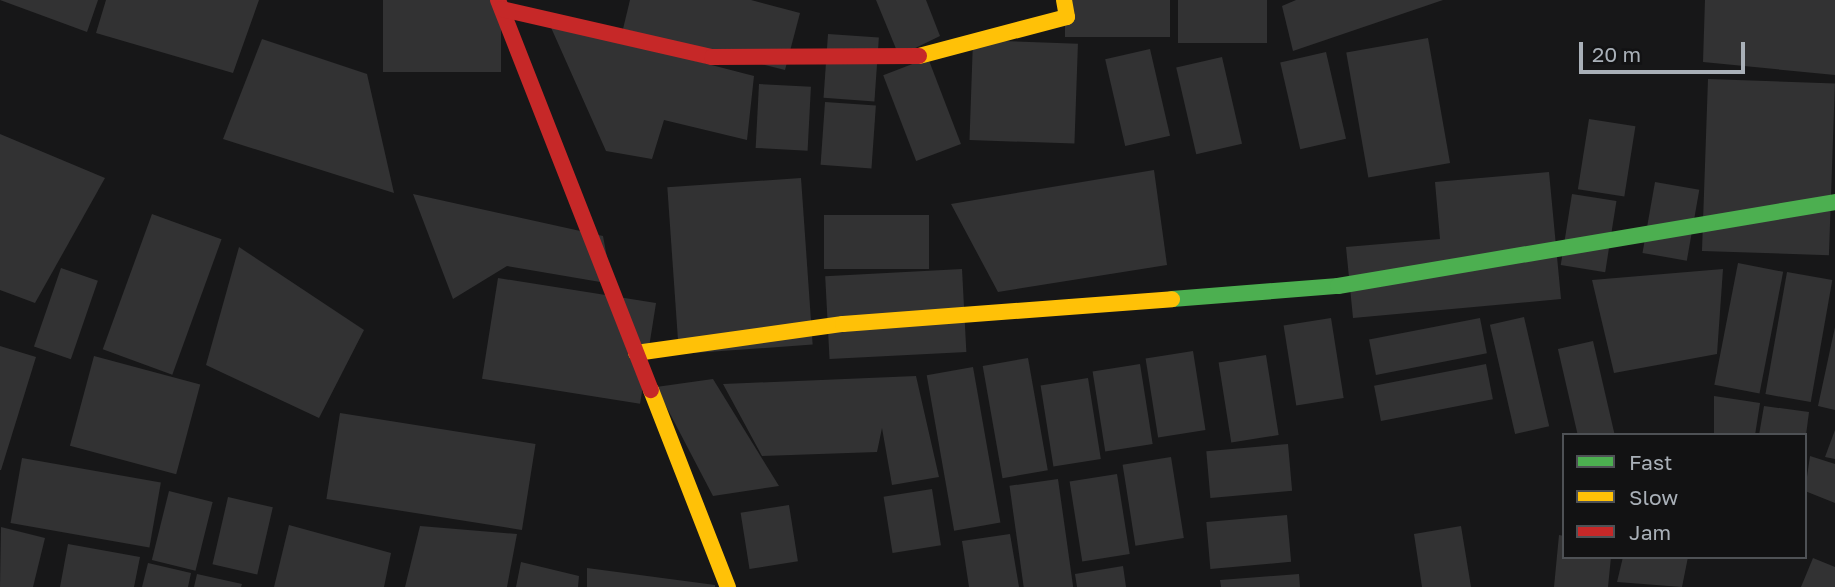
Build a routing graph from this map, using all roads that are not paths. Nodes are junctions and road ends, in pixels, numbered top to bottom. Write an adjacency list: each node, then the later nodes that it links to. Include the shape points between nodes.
1 (1065, 0): 2 (street, via 1067,17 914,57 712,57)
2 (500, 4): 4 (street)
3 (1835, 202): 4 (street, via 1338,286 843,324)
4 (636, 353): 5 (street)
5 (728, 587)

